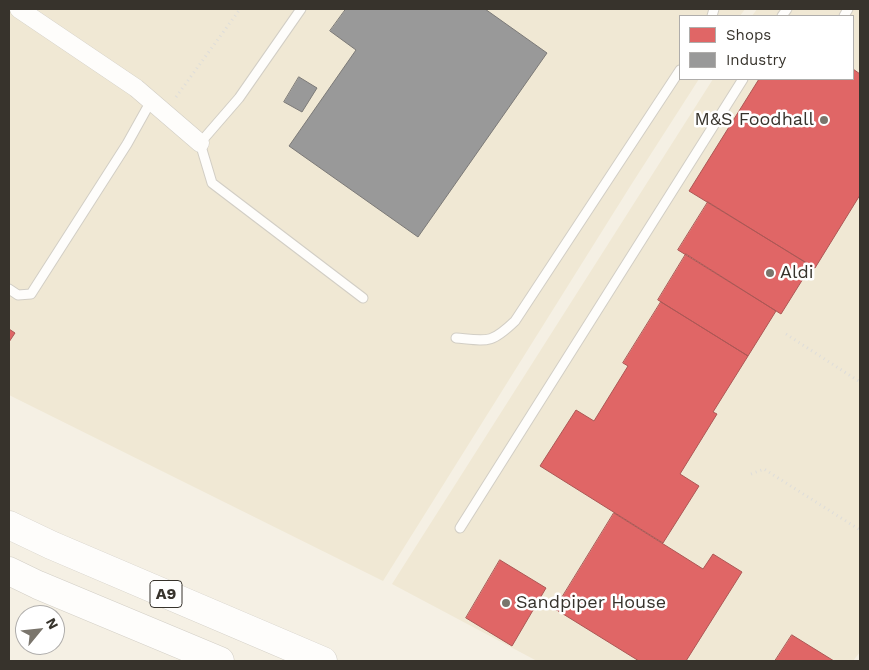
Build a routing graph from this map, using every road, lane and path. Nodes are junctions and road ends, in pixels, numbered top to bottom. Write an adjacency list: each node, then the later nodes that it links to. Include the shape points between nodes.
1 (19, 9): 6 (street)
2 (240, 9): 7 (path)
3 (301, 9): 8 (lane, via 239,98)
4 (679, 72): 12 (lane, via 515,321 500,335 486,341)
5 (742, 80): 16 (lane)
6 (151, 101): 7 (street); 9 (lane, via 31,294 18,295)
7 (166, 112): 8 (street)
8 (200, 143): 10 (lane, via 212,183)
9 (9, 289)
10 (363, 298)
11 (786, 334): 13 (path)
12 (456, 338)
13 (860, 382)
14 (752, 474): 17 (path, via 764,469)
15 (9, 525): 20 (highway, A9)
16 (460, 528)
17 (860, 530)
18 (9, 571): 19 (highway, A9)
19 (220, 661)
20 (323, 661)

